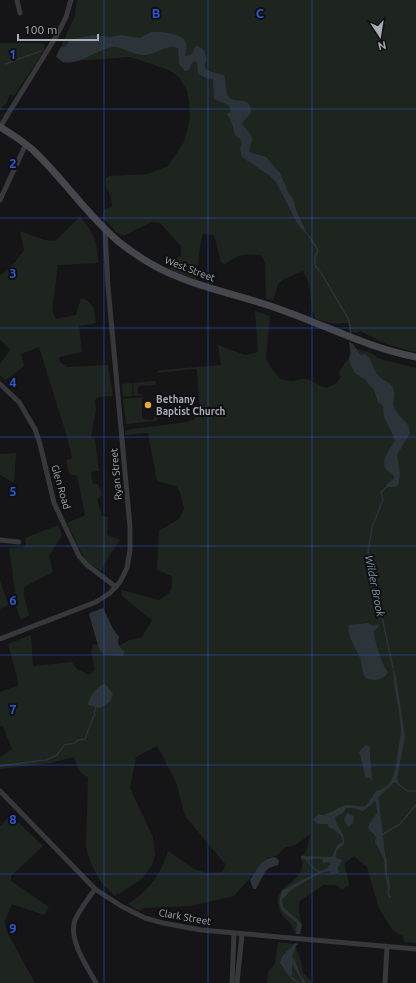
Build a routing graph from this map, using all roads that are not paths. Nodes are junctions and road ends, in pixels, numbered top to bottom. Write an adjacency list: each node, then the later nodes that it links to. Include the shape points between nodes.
1 (17, 0): 3 (street)
2 (71, 0): 4 (street, via 57,35)
3 (20, 13)
4 (0, 127): 5 (main road, West Street)
5 (26, 144): 6 (street); 7 (main road, West Street)
6 (0, 200)
7 (105, 228): 8 (main road, West Street, via 136,254 175,276 279,309 388,350); 12 (street, Ryan Street, via 108,293 130,538 127,568)
8 (416, 357)
9 (0, 384): 12 (street, Glen Road, via 19,402 35,428 54,504 78,556)
10 (0, 540): 11 (street)
11 (19, 542)
12 (116, 588): 13 (street, Ryan Street, via 96,602)
13 (0, 639)
14 (0, 792): 15 (street, Clark Street)
15 (95, 889): 16 (street, Clark Street, via 121,906 150,920 182,927); 20 (street, via 78,914 73,930 80,954)
16 (234, 933): 17 (street, Clark Street); 21 (street)
17 (242, 934): 18 (street, Clark Street); 22 (street)
18 (387, 947): 19 (street, Clark Street); 23 (street)
19 (416, 949)
20 (96, 983)
21 (232, 983)
22 (237, 983)
23 (385, 983)

